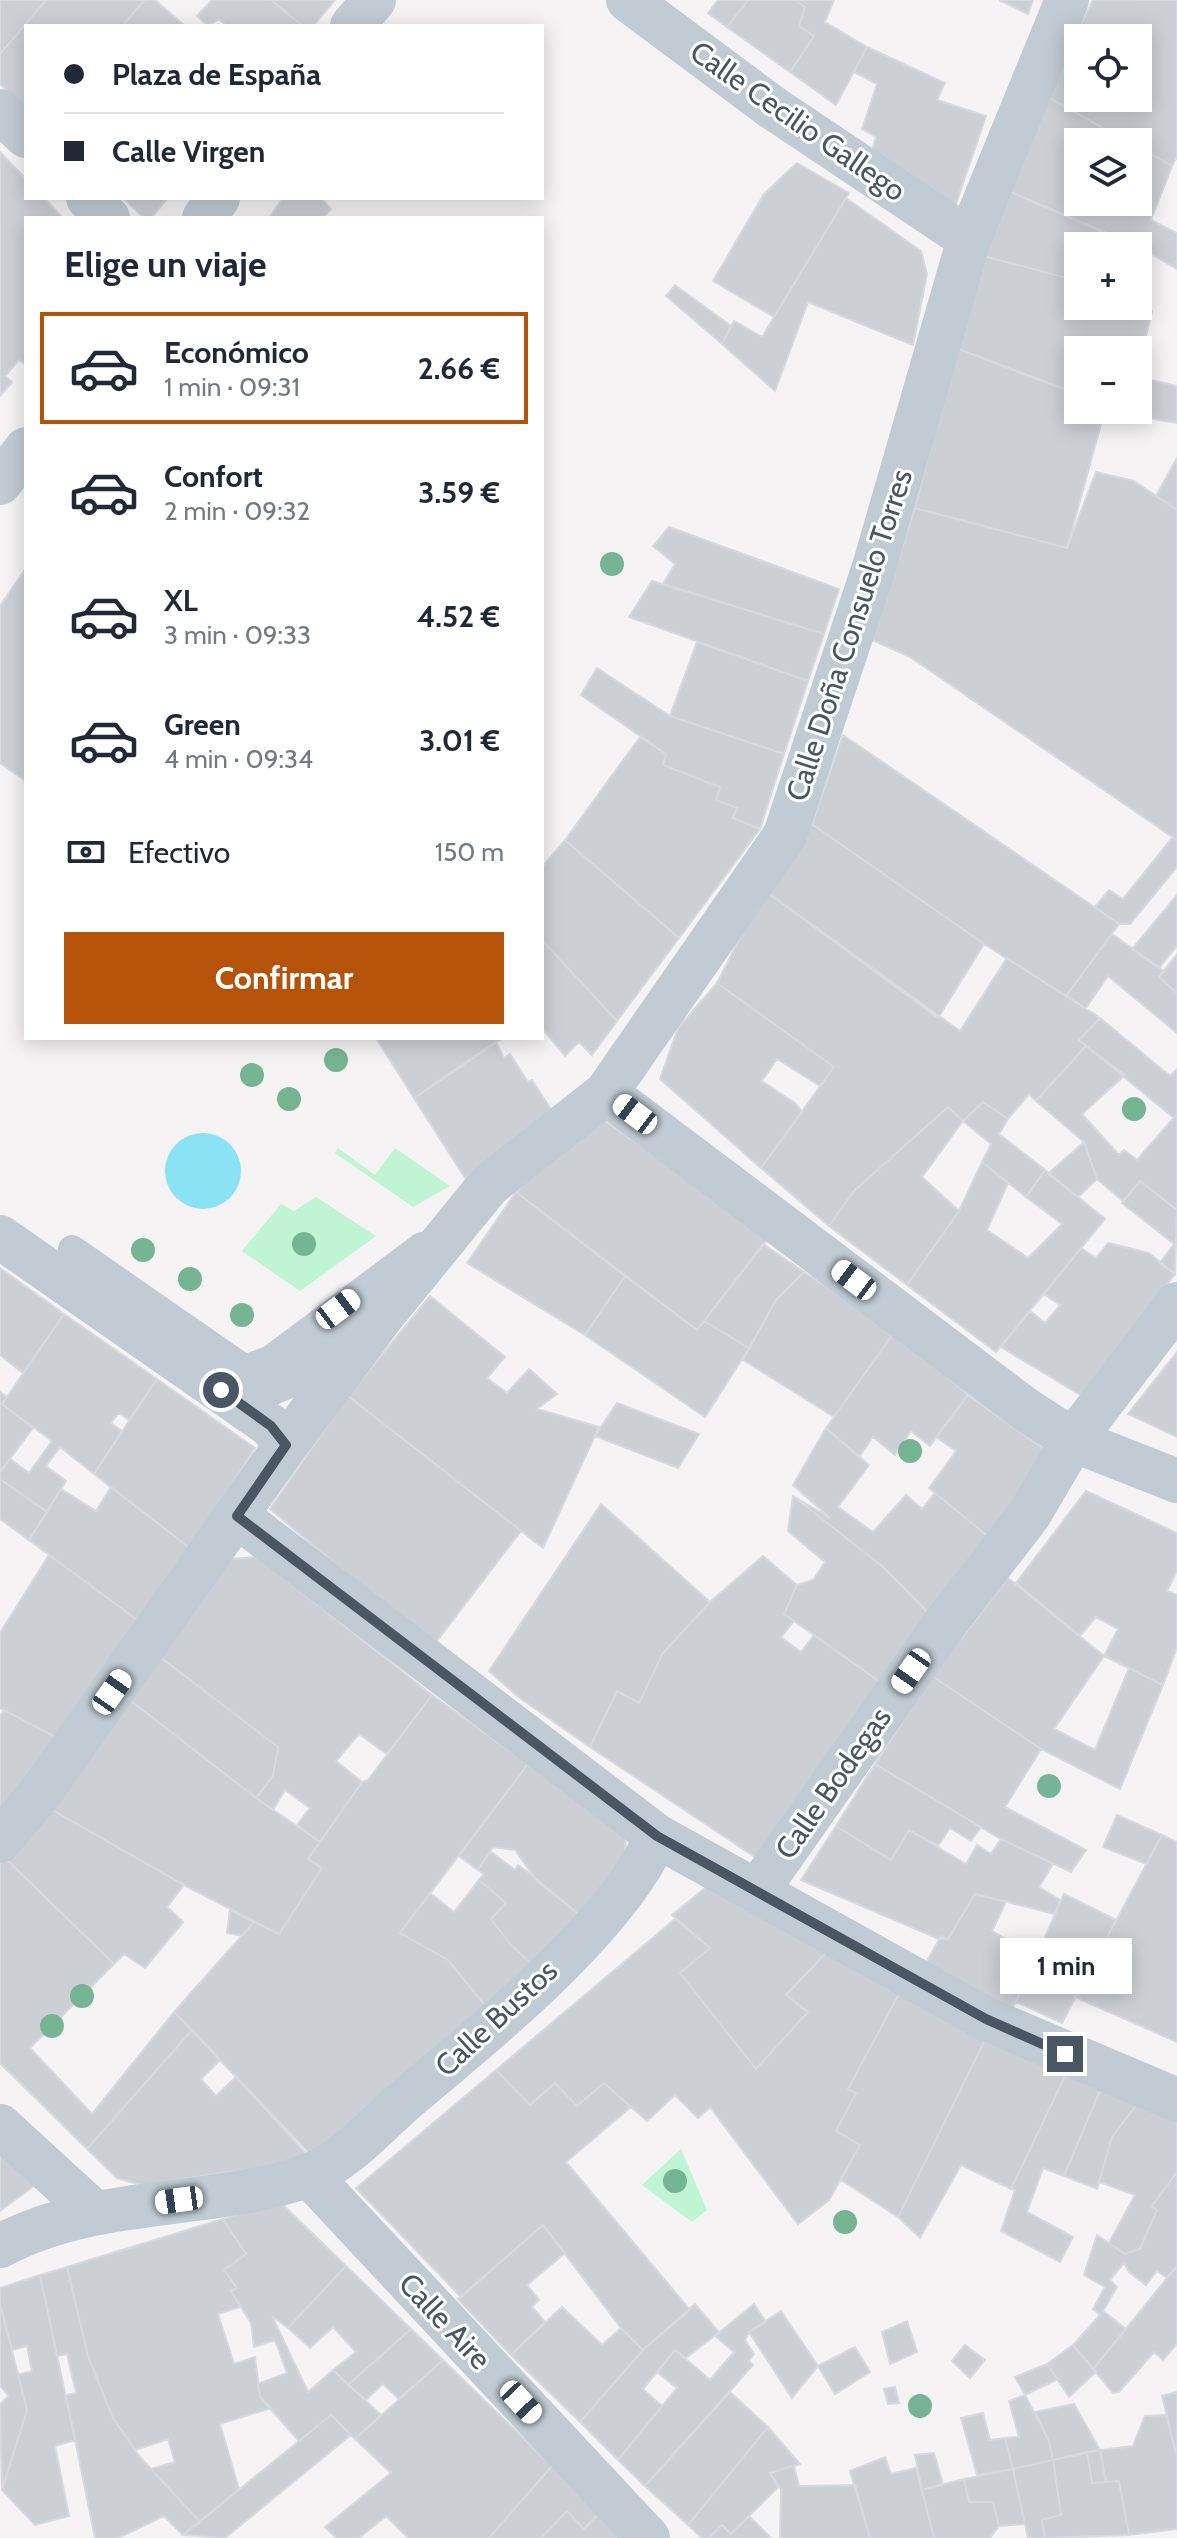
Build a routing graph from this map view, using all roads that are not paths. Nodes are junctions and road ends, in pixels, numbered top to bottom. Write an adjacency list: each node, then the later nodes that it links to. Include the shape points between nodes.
1 (374, 0): 4 (street)
2 (628, 0): 9 (street, Calle Cecilio Gallego, via 773,108)
3 (1067, 0): 9 (street, Calle Doña Consuelo Torres)
4 (354, 24)
5 (0, 111): 6 (street)
6 (24, 134)
7 (90, 200): 8 (street)
8 (106, 216)
9 (969, 239): 12 (street, Calle Doña Consuelo Torres, via 874,567 785,835)
10 (24, 452): 11 (street)
11 (0, 483)
12 (606, 1093): 13 (street, Calle Doña Consuelo Torres); 19 (street)
13 (477, 1200): 15 (lane, via 271,1359 245,1369); 16 (street, Calle Doña Consuelo Torres)
14 (0, 1237): 18 (street)
15 (72, 1249)
16 (396, 1299): 18 (street, via 295,1373 253,1391); 20 (street)
17 (1177, 1304): 19 (street, Calle Bodegas)
18 (221, 1390): 20 (street, via 271,1426)
19 (1073, 1440): 21 (street); 25 (street, Calle Bodegas, via 1029,1515 946,1622)
20 (278, 1457): 22 (street)
21 (1177, 1481)
22 (237, 1516): 23 (street); 24 (street, via 41,1792)
23 (657, 1836): 25 (street); 28 (street, Calle Bustos, via 644,1864 590,1930 502,2018 346,2152)
24 (0, 1841)
25 (757, 1891): 26 (street, via 986,2019)
26 (1177, 2100)
27 (0, 2126): 29 (street)
28 (309, 2175): 29 (street, Calle Bustos); 31 (street, Calle Aire)
29 (95, 2213): 30 (street, Calle Bustos, via 42,2226)
30 (0, 2246)
31 (648, 2538)

